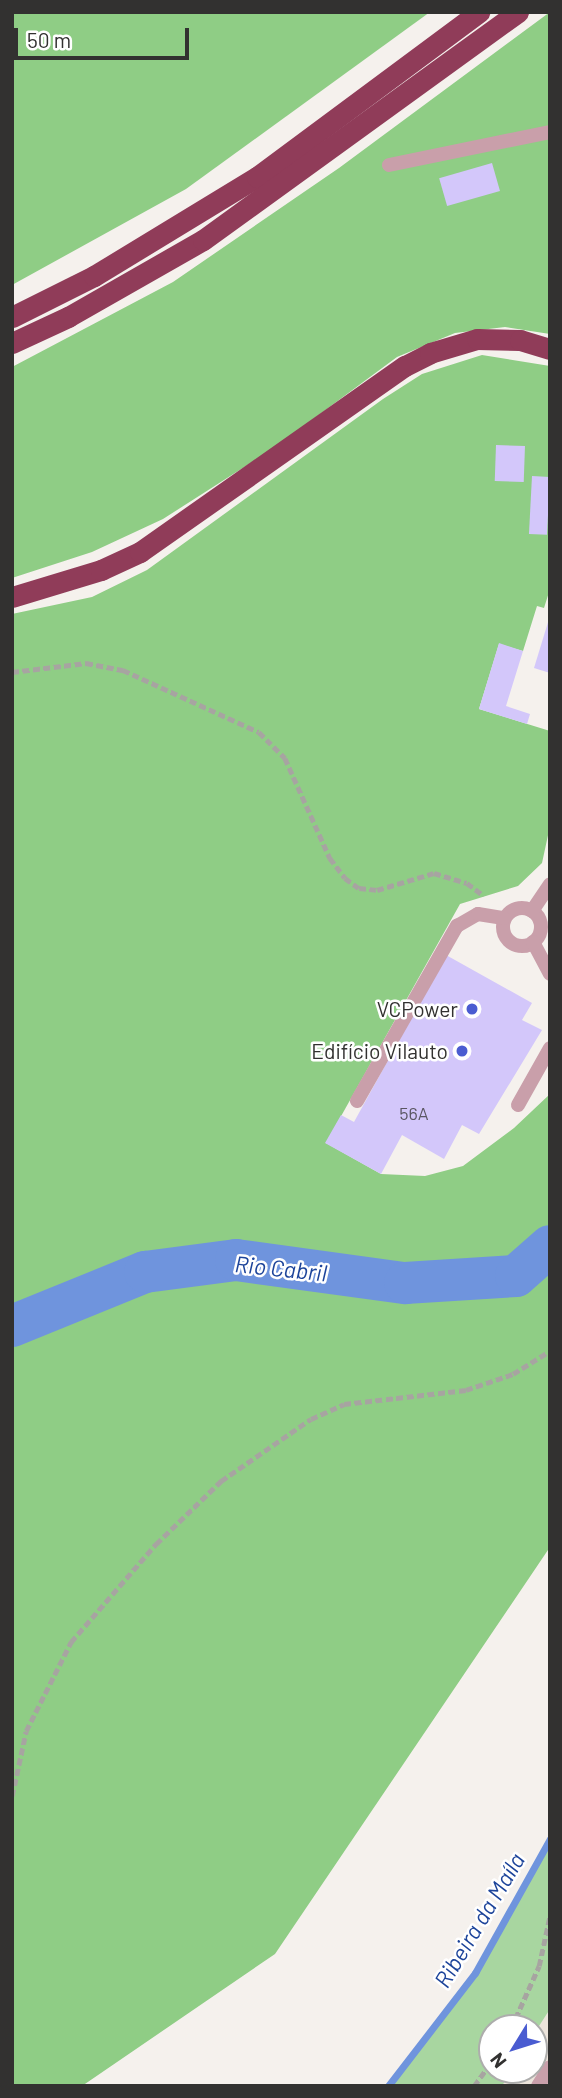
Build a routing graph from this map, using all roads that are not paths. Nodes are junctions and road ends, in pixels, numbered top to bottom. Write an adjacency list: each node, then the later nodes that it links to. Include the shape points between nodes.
1 (479, 12): 5 (highway, via 257,177 94,276)
2 (517, 12): 6 (highway, via 203,240 68,317)
3 (550, 132): 4 (lane)
4 (389, 165)
5 (12, 317)
6 (12, 343)
7 (550, 349): 8 (highway, via 520,340 477,339 430,353 140,552 102,570)
8 (12, 597)
9 (550, 884): 10 (lane)
10 (532, 911): 11 (lane, via 522,907); 12 (lane, via 541,926)
11 (506, 916): 12 (lane, via 508,939 522,946); 15 (lane, via 478,914 457,926)
12 (533, 942): 13 (lane)
13 (550, 974)
14 (550, 1048): 16 (lane)
15 (357, 1101)
16 (518, 1105)
17 (550, 2067): 18 (lane)
18 (538, 2086)

